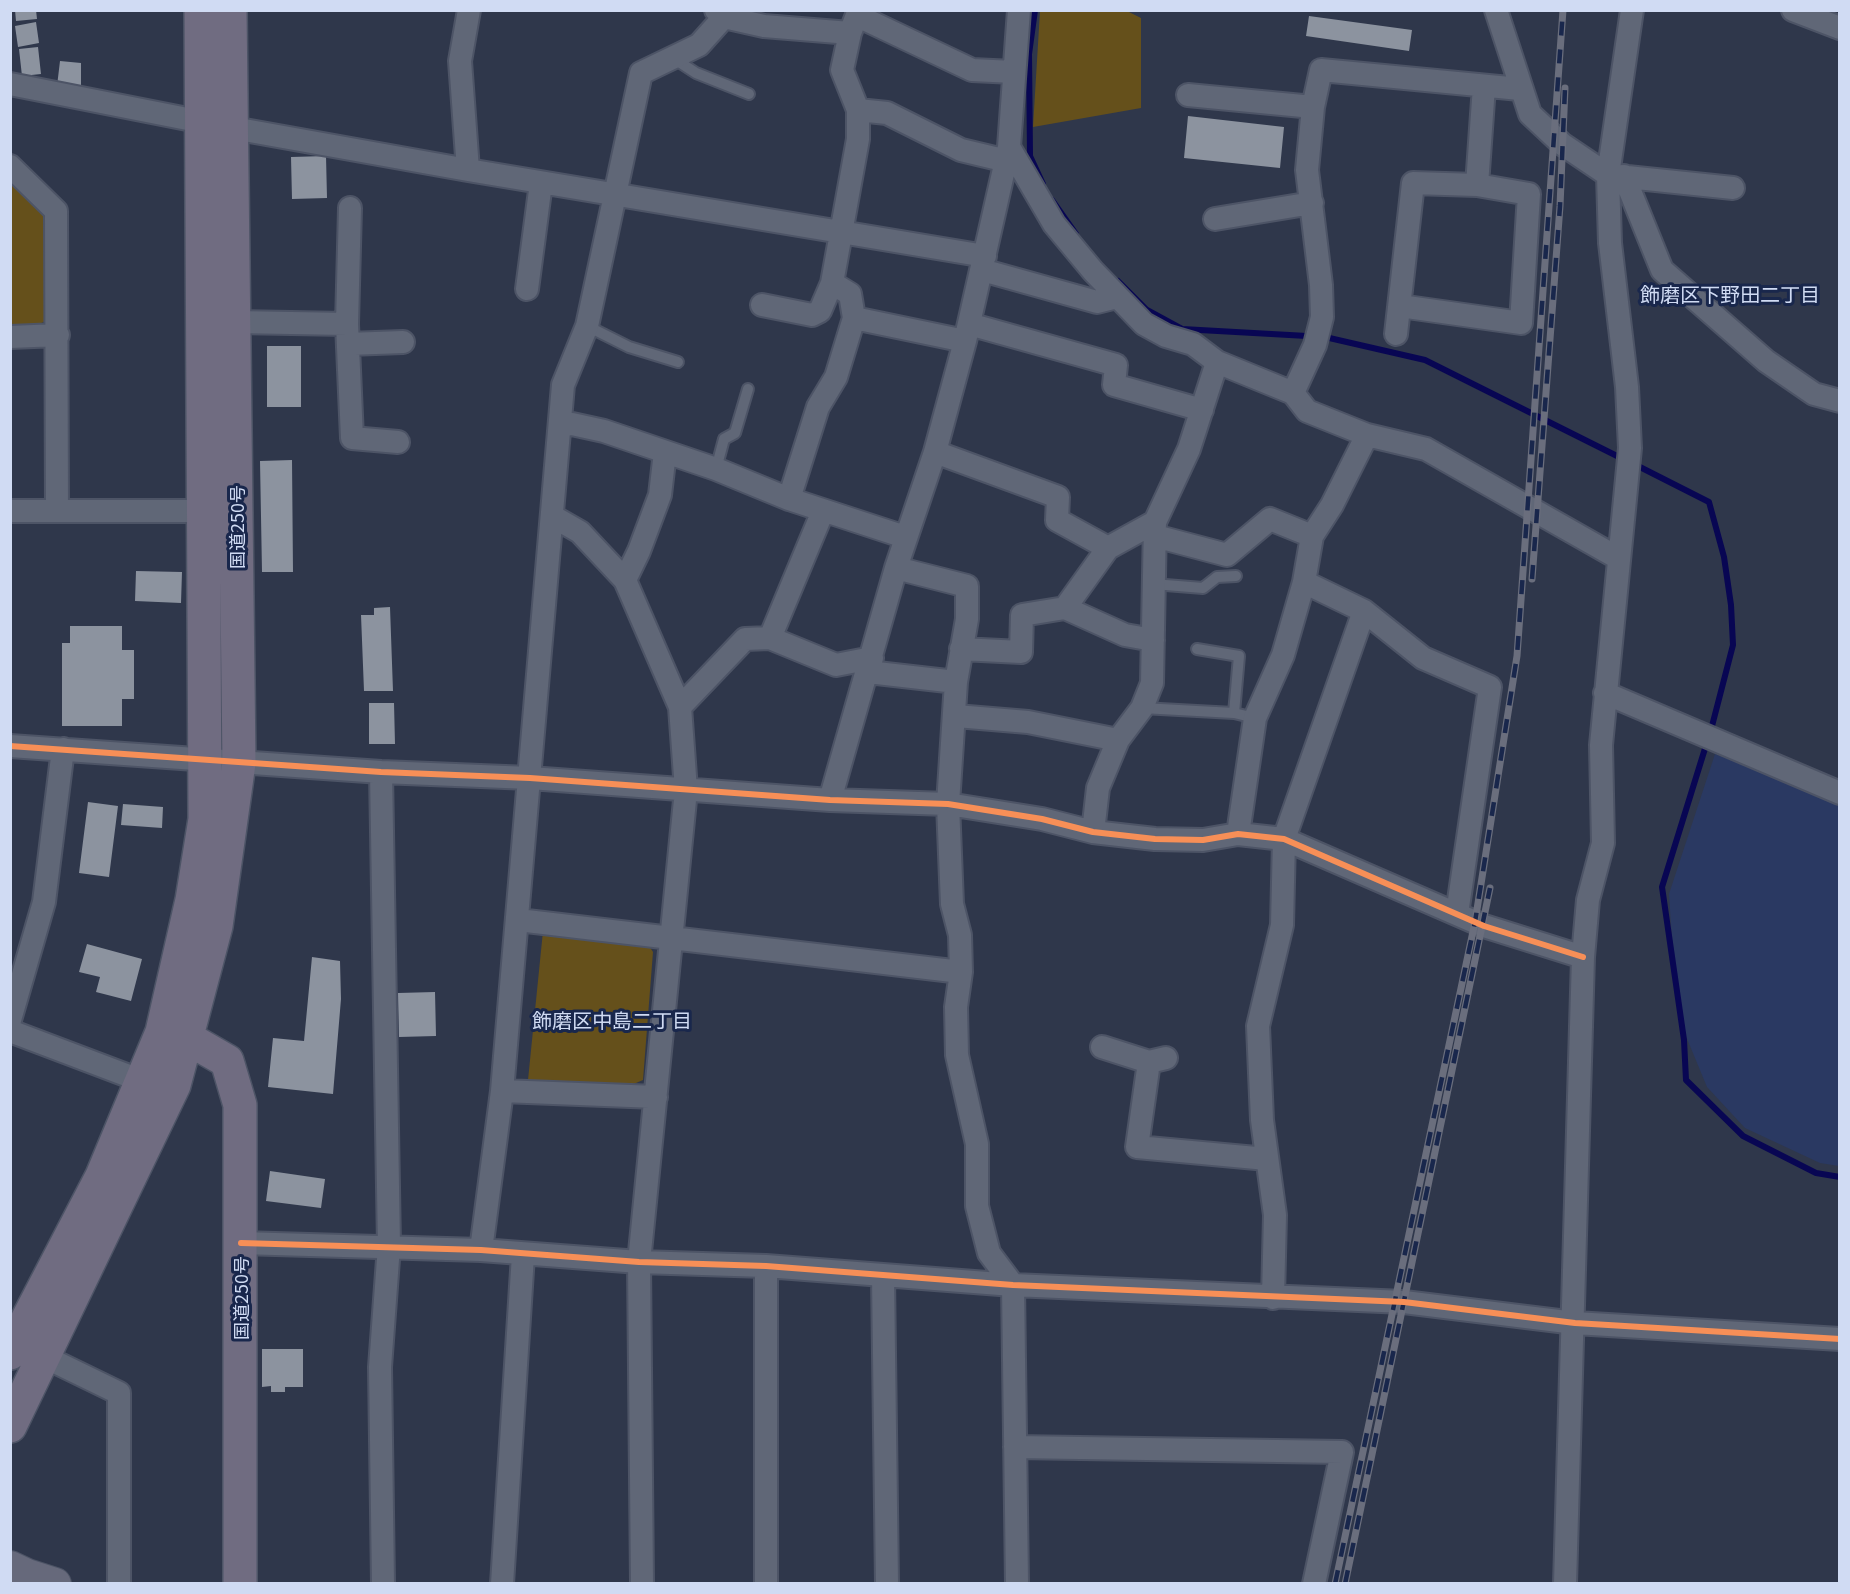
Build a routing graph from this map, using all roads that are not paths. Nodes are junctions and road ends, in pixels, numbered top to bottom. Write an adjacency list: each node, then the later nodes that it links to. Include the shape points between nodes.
1 (201, 10): 20 (highway, 国道250号)
2 (230, 10): 21 (highway, 国道250号)
3 (469, 10): 24 (street, via 460,61)
4 (1019, 10): 12 (street)
5 (1496, 10): 15 (street)
6 (1632, 10): 25 (street)
7 (1793, 10): 10 (street)
8 (722, 13): 9 (street, via 764,26); 11 (street, via 699,45)
9 (855, 20): 12 (street, via 972,70); 19 (street, via 842,70)
10 (1839, 28)
11 (672, 58): 16 (lane, via 696,73); 29 (street, via 641,73)
12 (1014, 72): 22 (street)
13 (10, 84): 20 (street)
14 (1484, 86): 15 (street); 18 (street, via 1321,70); 27 (street)
15 (1520, 89): 25 (street, via 1530,114 1562,144)
16 (749, 94)
17 (1188, 95): 18 (street)
18 (1313, 107): 30 (street, via 1307,170)
19 (858, 110): 22 (street, via 886,113 961,150); 33 (street, via 858,139)
20 (202, 121): 21 (street); 64 (highway, 国道250号)
21 (233, 128): 24 (street); 41 (highway, 国道250号)
22 (1008, 154): 34 (street); 37 (street, via 1054,224)
23 (10, 166): 46 (street, via 56,211)
24 (468, 170): 26 (street)
25 (1616, 176): 28 (street); 53 (street, via 1662,270 1766,361 1814,394); 71 (street, via 1610,243 1630,448)
26 (541, 183): 29 (street); 36 (street)
27 (1477, 185): 39 (street, via 1413,183); 39 (street, via 1529,194 1521,322)
28 (1733, 188)
29 (615, 196): 33 (street); 42 (street)
30 (1312, 203): 32 (street); 52 (street, via 1322,317)
31 (350, 208): 44 (street)
32 (1215, 219)
33 (842, 232): 34 (street); 35 (street)
34 (983, 263): 37 (street, via 1097,302); 43 (street)
35 (832, 283): 38 (street, via 820,311 812,315); 40 (street, via 850,294)
36 (527, 289)
37 (1117, 297): 50 (street, via 1144,324 1193,344)
38 (762, 305)
39 (1400, 306): 45 (street)
40 (854, 318): 43 (street); 61 (street, via 836,377 818,407)
41 (236, 322): 44 (street); 94 (highway, 国道250号)
42 (587, 326): 49 (lane, via 629,347); 55 (street, via 564,385)
43 (967, 332): 54 (street, via 1116,365 1114,385); 59 (street)
44 (347, 334): 48 (street); 57 (street, via 352,438)
45 (1396, 334)
46 (58, 335): 47 (street); 63 (street)
47 (10, 337)
48 (403, 342)
49 (678, 362)
50 (1217, 362): 52 (street); 54 (street)
51 (748, 389): 60 (lane, via 735,433 724,439)
52 (1293, 393): 56 (street, via 1307,411)
53 (1839, 401)
54 (1202, 410): 67 (street)
55 (560, 426): 58 (street, via 572,424 604,431); 66 (street)
56 (1367, 435): 68 (street); 71 (street, via 1426,449)
57 (398, 442)
58 (665, 452): 60 (street); 74 (street, via 660,495)
59 (935, 452): 69 (street); 70 (street, via 1058,497 1057,520)
60 (716, 469): 61 (street)
61 (789, 500): 65 (street)
62 (10, 511): 63 (street)
63 (57, 511): 64 (street)
64 (205, 511): 93 (highway, 国道250号)
65 (823, 511): 69 (street); 79 (street)
66 (552, 516): 74 (street, via 580,532); 96 (street)
67 (1155, 529): 68 (street, via 1227,555 1270,519); 70 (street); 76 (street)
68 (1312, 536): 75 (street)
69 (905, 537): 72 (street)
70 (1108, 548): 77 (street)
71 (1618, 558): 85 (street)
72 (896, 568): 81 (street, via 966,586 967,619); 83 (street)
73 (1236, 576): 76 (lane, via 1217,577 1203,588)
74 (625, 580): 86 (street)
75 (1304, 582): 78 (street); 89 (street, via 1283,655)
76 (1153, 584): 80 (street)
77 (1065, 608): 80 (street, via 1125,634); 81 (street, via 1022,615 1021,652)
78 (1364, 611): 103 (street); 104 (street, via 1423,658 1490,687)
79 (770, 638): 83 (street, via 836,665); 86 (street, via 745,639)
80 (1153, 640): 87 (street, via 1152,683)
81 (961, 649): 84 (street)
82 (1197, 649): 89 (lane, via 1239,656)
83 (870, 665): 84 (street); 99 (street)
84 (956, 682): 88 (street)
85 (1605, 693): 98 (street); 107 (street, via 1601,745 1603,843 1588,900)
86 (680, 707): 97 (street)
87 (1142, 708): 89 (lane); 90 (street)
88 (956, 716): 90 (street, via 1028,722); 100 (street)
89 (1244, 716): 102 (street)
90 (1118, 740): 101 (street, via 1098,788)
91 (10, 746): 92 (street)
92 (63, 749): 93 (street); 109 (street, via 44,902)
93 (207, 759): 94 (street); 111 (highway, 国道250号, via 205,819)
94 (239, 763): 95 (street); 111 (highway, 国道250号, via 216,926)
95 (381, 772): 96 (street); 118 (street)
96 (530, 778): 97 (street); 105 (street)
97 (686, 790): 99 (street); 106 (street)
98 (1839, 793)
99 (830, 800): 100 (street)
100 (948, 804): 101 (street, via 1042,819); 108 (street, via 952,904 960,935)
101 (1093, 832): 102 (street, via 1203,840)
102 (1238, 834): 103 (street)
103 (1284, 839): 104 (street); 116 (street, via 1282,926 1258,1026)
104 (1456, 914): 107 (street)
105 (518, 920): 106 (street); 114 (street)
106 (671, 937): 108 (street); 115 (street)
107 (1583, 957): 126 (street)
108 (961, 972): 124 (street, via 956,1007 957,1055 977,1144 977,1206 989,1253)
109 (10, 1020)
110 (10, 1031): 113 (street)
111 (175, 1035): 113 (highway, 国道250号); 117 (highway, 国道250号, via 227,1061 240,1105); 129 (highway, 国道250号, via 174,1084)
112 (1102, 1047): 116 (street, via 1157,1060 1137,1148)
113 (142, 1081): 128 (highway, 国道250号, via 102,1176)
114 (502, 1091): 115 (street); 119 (street)
115 (656, 1097): 121 (street)
116 (1267, 1159): 125 (street, via 1275,1215)
117 (241, 1243): 118 (street); 133 (highway, 国道250号)
118 (389, 1246): 119 (street); 134 (street, via 380,1367)
119 (482, 1250): 120 (street)
120 (523, 1255): 121 (street); 135 (street)
121 (639, 1262): 122 (street); 136 (street)
122 (766, 1266): 123 (street); 137 (street)
123 (883, 1276): 124 (street); 138 (street)
124 (1013, 1285): 125 (street); 131 (street)
125 (1273, 1298): 126 (street, via 1404,1302)
126 (1575, 1323): 127 (street); 141 (street)
127 (1839, 1339)
128 (13, 1343)
129 (45, 1357): 130 (highway, 国道250号); 132 (street, via 119,1393)
130 (10, 1426)
131 (1016, 1448): 139 (street); 140 (street, via 1342,1452)
132 (119, 1584)
133 (240, 1584)
134 (382, 1584)
135 (502, 1584)
136 (642, 1584)
137 (766, 1584)
138 (887, 1584)
139 (1017, 1584)
140 (1314, 1584)
141 (1565, 1584)

